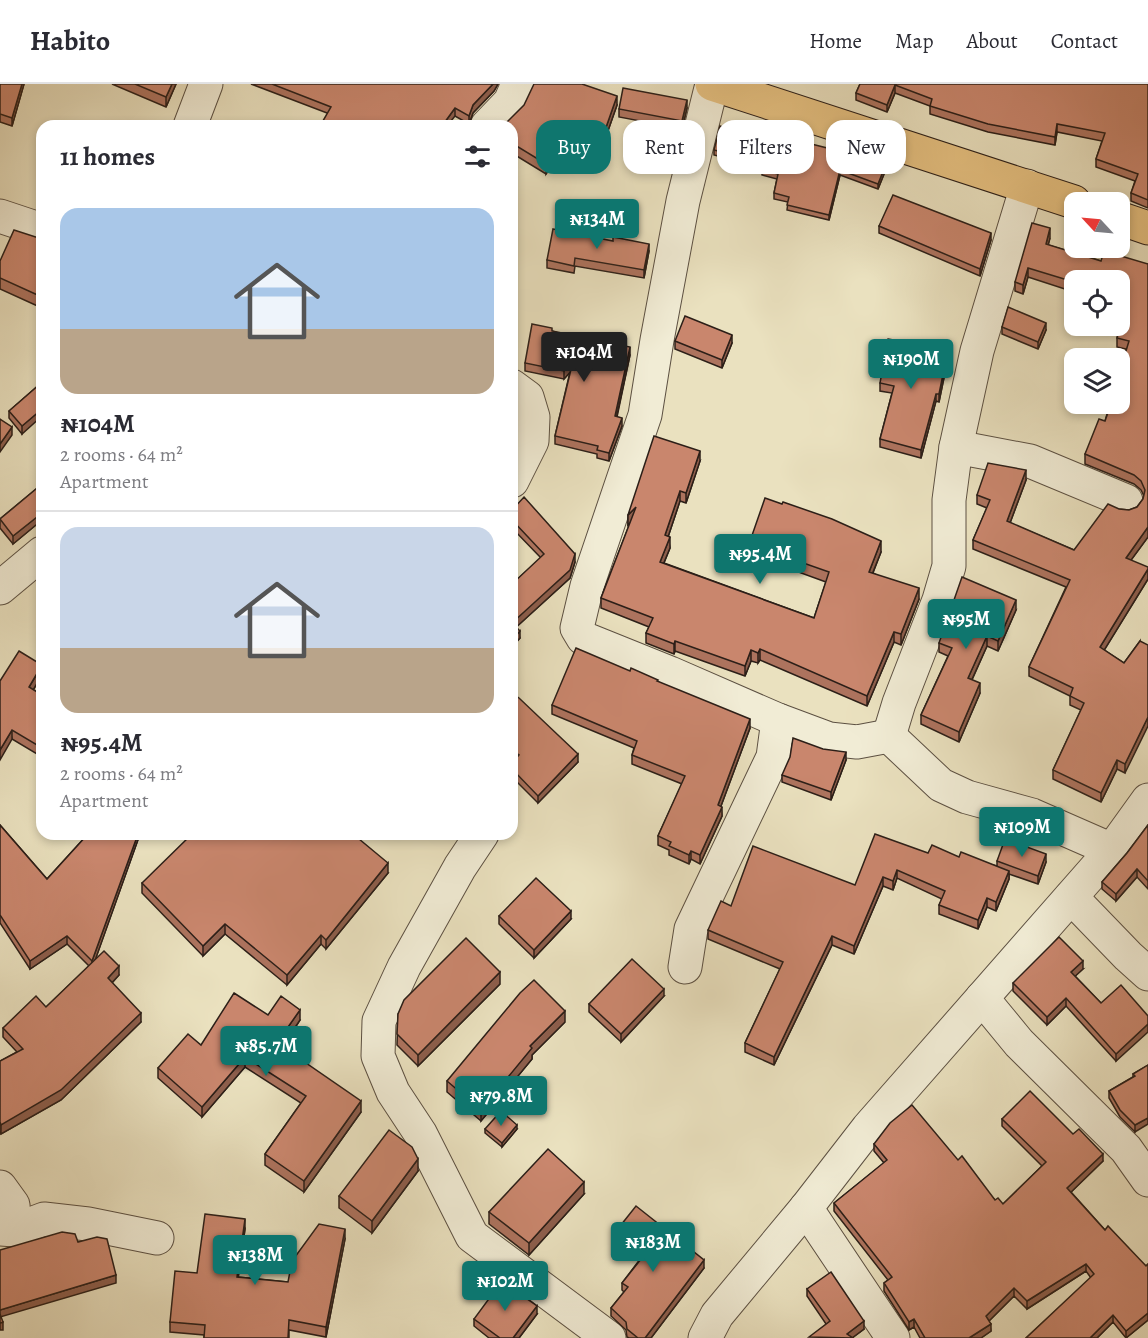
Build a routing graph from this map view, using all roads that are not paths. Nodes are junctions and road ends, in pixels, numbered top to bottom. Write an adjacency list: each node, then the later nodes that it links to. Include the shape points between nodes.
1 (206, 84): 5 (street)
2 (518, 84): 6 (street, via 510,102)
3 (712, 84): 4 (main road); 19 (street, via 683,201 645,415 587,586 578,628 583,638)
4 (758, 91): 7 (main road)
5 (192, 120)
6 (493, 120)
7 (1027, 186): 8 (main road); 14 (street, via 977,351)
8 (1064, 199)
9 (0, 216): 11 (street)
10 (1130, 222): 12 (main road)
11 (36, 228)
12 (1148, 228)
13 (518, 390): 15 (street, via 527,397 533,417 532,441)
14 (956, 447): 16 (street, via 1030,461); 20 (street, via 949,500 949,566)
15 (518, 469)
16 (1126, 501)
17 (36, 558): 18 (street)
18 (0, 588)
19 (778, 720): 20 (street, via 829,739 857,742); 25 (street, via 773,757 691,929)
20 (889, 736): 23 (street, via 941,785 967,797 1032,815)
21 (1148, 800): 23 (street)
22 (478, 840): 33 (street, via 415,947 379,1021 378,1056 393,1092 420,1133 472,1236)
23 (1112, 850): 24 (street)
24 (1071, 897): 26 (street); 27 (street)
25 (684, 967)
26 (1148, 974)
27 (982, 998): 28 (street, via 1019,1043 1126,1149); 30 (street, via 868,1128)
28 (1148, 1180)
29 (0, 1187): 31 (street, via 12,1205)
30 (806, 1208): 34 (street, via 717,1315); 35 (street)
31 (7, 1230): 32 (street, via 44,1219)
32 (158, 1238)
33 (609, 1338)
34 (705, 1338)
35 (893, 1338)

